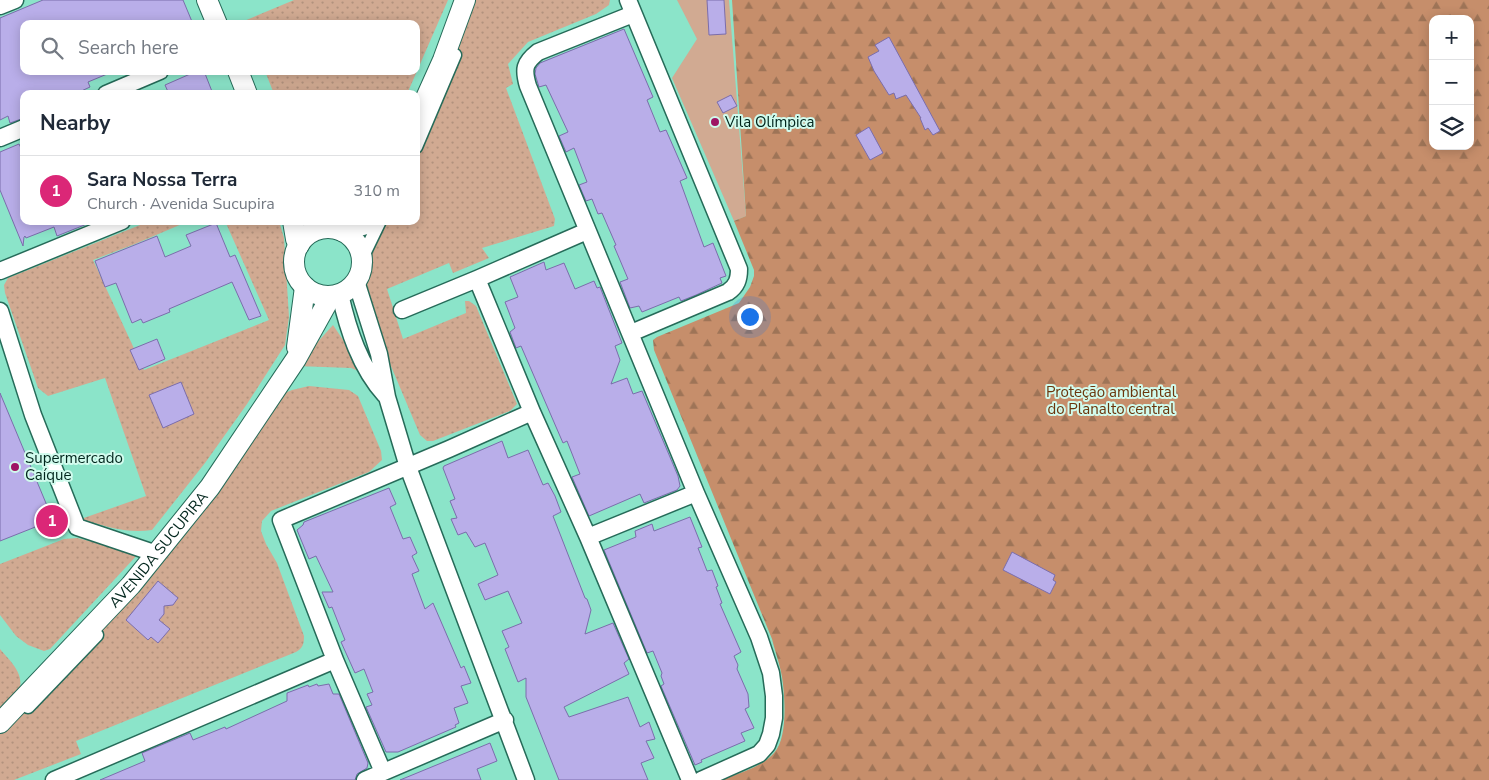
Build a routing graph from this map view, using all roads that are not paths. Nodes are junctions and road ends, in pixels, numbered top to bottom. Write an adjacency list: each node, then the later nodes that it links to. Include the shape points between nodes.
1 (15, 0): 5 (street)
2 (207, 0): 7 (street)
3 (465, 0): 12 (street)
4 (475, 0): 15 (street, via 447,78)
5 (0, 6)
6 (630, 7): 22 (street, via 538,52 531,57 524,74); 31 (street, via 740,269 737,283 728,292)
7 (215, 20)
8 (151, 75): 10 (street)
9 (240, 75): 11 (street)
10 (115, 90)
11 (245, 90)
12 (420, 111)
13 (20, 130): 14 (street)
14 (0, 138)
15 (420, 138)
16 (112, 225): 25 (street)
17 (293, 225): 23 (street)
18 (351, 225): 21 (street)
19 (371, 225): 24 (street)
20 (372, 225): 28 (street, via 364,270)
21 (336, 227): 23 (street, via 314,231); 24 (street)
22 (587, 230): 26 (street); 31 (street)
23 (299, 245): 27 (street, via 294,260)
24 (359, 247): 28 (street, via 361,272)
25 (0, 270)
26 (477, 279): 29 (street); 35 (street)
27 (305, 287): 28 (street, via 317,294); 32 (street, AVENIDA SUCUPIRA)
28 (346, 290): 32 (street, AVENIDA SUCUPIRA); 34 (street, via 379,354); 34 (street, via 345,318 362,360)
29 (402, 310)
30 (0, 311): 39 (street, via 33,415 78,527)
31 (631, 333): 37 (street)
32 (296, 359): 39 (street, AVENIDA SUCUPIRA, via 210,486)
33 (282, 392): 43 (street, via 233,468 172,549 117,614)
34 (386, 397): 36 (street)
35 (532, 412): 36 (street); 38 (street)
36 (408, 467): 40 (street, via 281,521); 41 (street)
37 (696, 494): 38 (street); 49 (street, via 759,637 771,673 774,696 774,718 766,745 758,754)
38 (588, 537): 48 (street)
39 (157, 554): 42 (street, AVENIDA SUCUPIRA)
40 (336, 660): 44 (street); 45 (street)
41 (505, 720): 44 (street); 47 (street)
42 (0, 723)
43 (0, 735)
44 (383, 772): 46 (street)
45 (54, 780)
46 (365, 780)
47 (526, 780)
48 (690, 780)
49 (701, 780)

